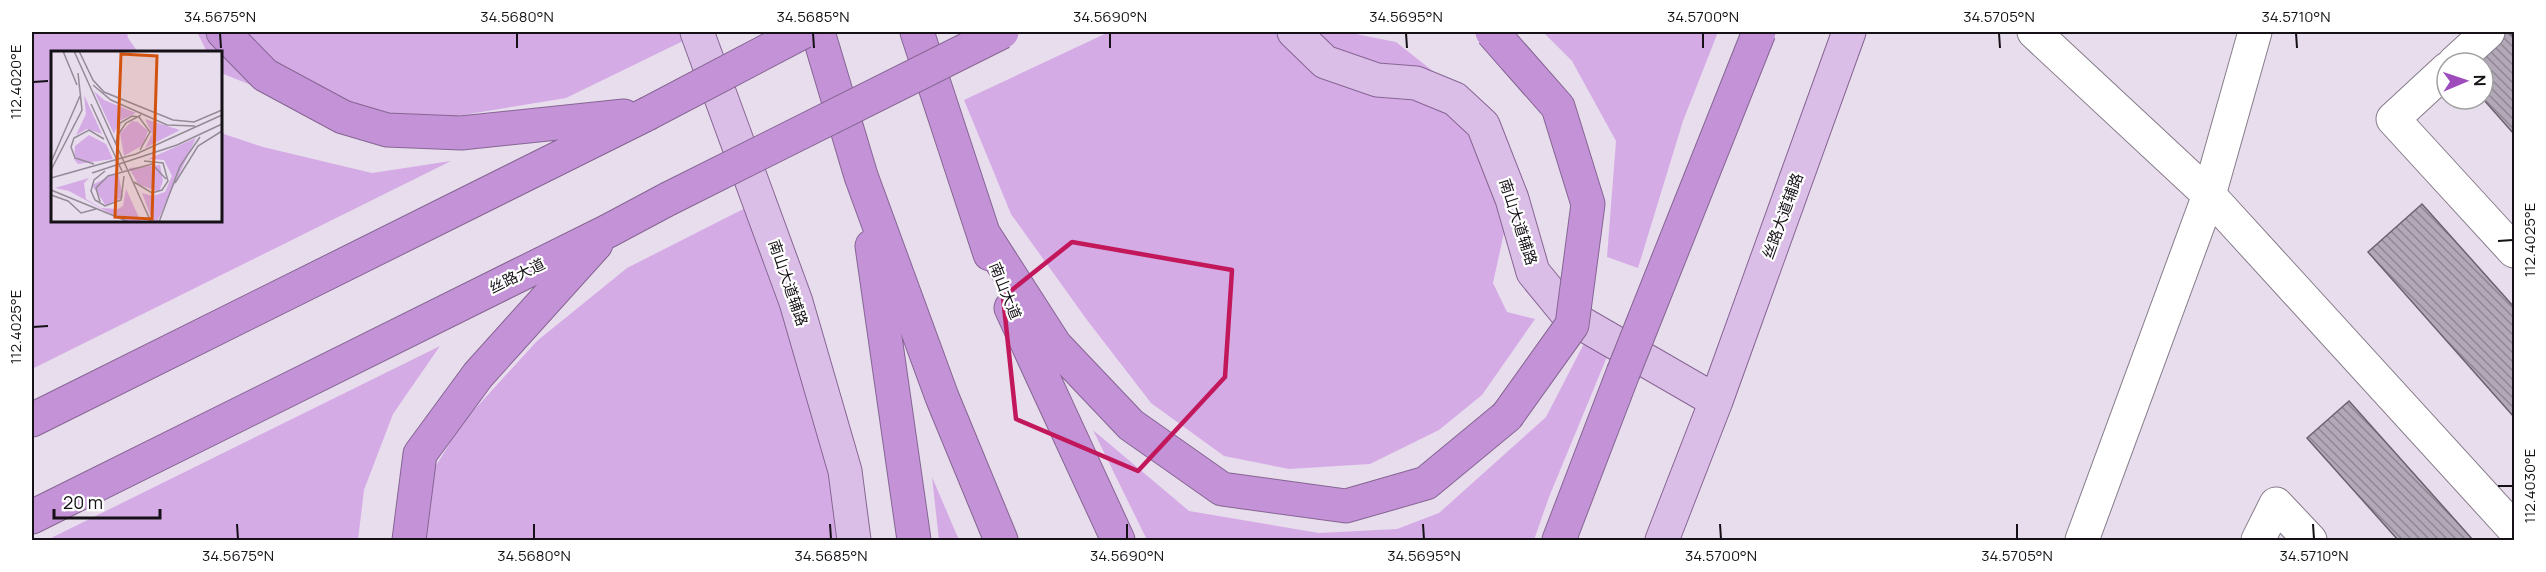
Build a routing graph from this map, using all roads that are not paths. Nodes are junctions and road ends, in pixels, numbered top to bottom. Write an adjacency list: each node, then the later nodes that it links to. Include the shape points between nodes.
1 (223, 32): 16 (highway, via 266,75 343,117 387,130 461,133)
2 (697, 32): 27 (main road, 南山大道辅路, via 796,302 845,471)
3 (803, 32): 16 (highway, bridge)
4 (818, 32): 17 (highway)
5 (917, 32): 20 (highway, 南山大道)
6 (1002, 32): 19 (highway, 丝路大道, bridge)
7 (1294, 32): 22 (main road, 南山大道辅路, via 1325,62 1377,80 1416,83 1455,99 1483,125 1512,199 1533,272 1569,316)
8 (1492, 32): 20 (highway, bridge, via 1558,107 1588,204 1572,325 1508,416 1426,483 1346,506 1222,489 1131,424 1055,345)
9 (1759, 32): 31 (highway, bridge)
10 (1850, 32): 22 (main road, 丝路大道辅路)
11 (2034, 32): 18 (lane)
12 (2255, 32): 18 (lane)
13 (2488, 32): 14 (lane)
14 (2467, 51)
15 (2435, 80): 21 (lane, via 2393,119)
16 (647, 114): 23 (highway)
17 (861, 176): 28 (highway); 29 (highway, via 942,397)
18 (2209, 195): 25 (lane); 33 (lane)
19 (608, 231): 24 (highway, 丝路大道); 26 (highway, via 478,375 420,454)
20 (983, 233): 30 (highway, 南山大道, via 1003,290)
21 (2514, 251)
22 (1716, 401): 32 (main road)
23 (32, 420)
24 (32, 517)
25 (2514, 529)
26 (409, 540)
27 (854, 540)
28 (914, 540)
29 (1001, 540)
30 (1118, 540)
31 (1559, 540)
32 (1662, 540)
33 (2082, 540)
34 (2258, 540): 35 (lane, via 2276,504)
35 (2310, 540)

